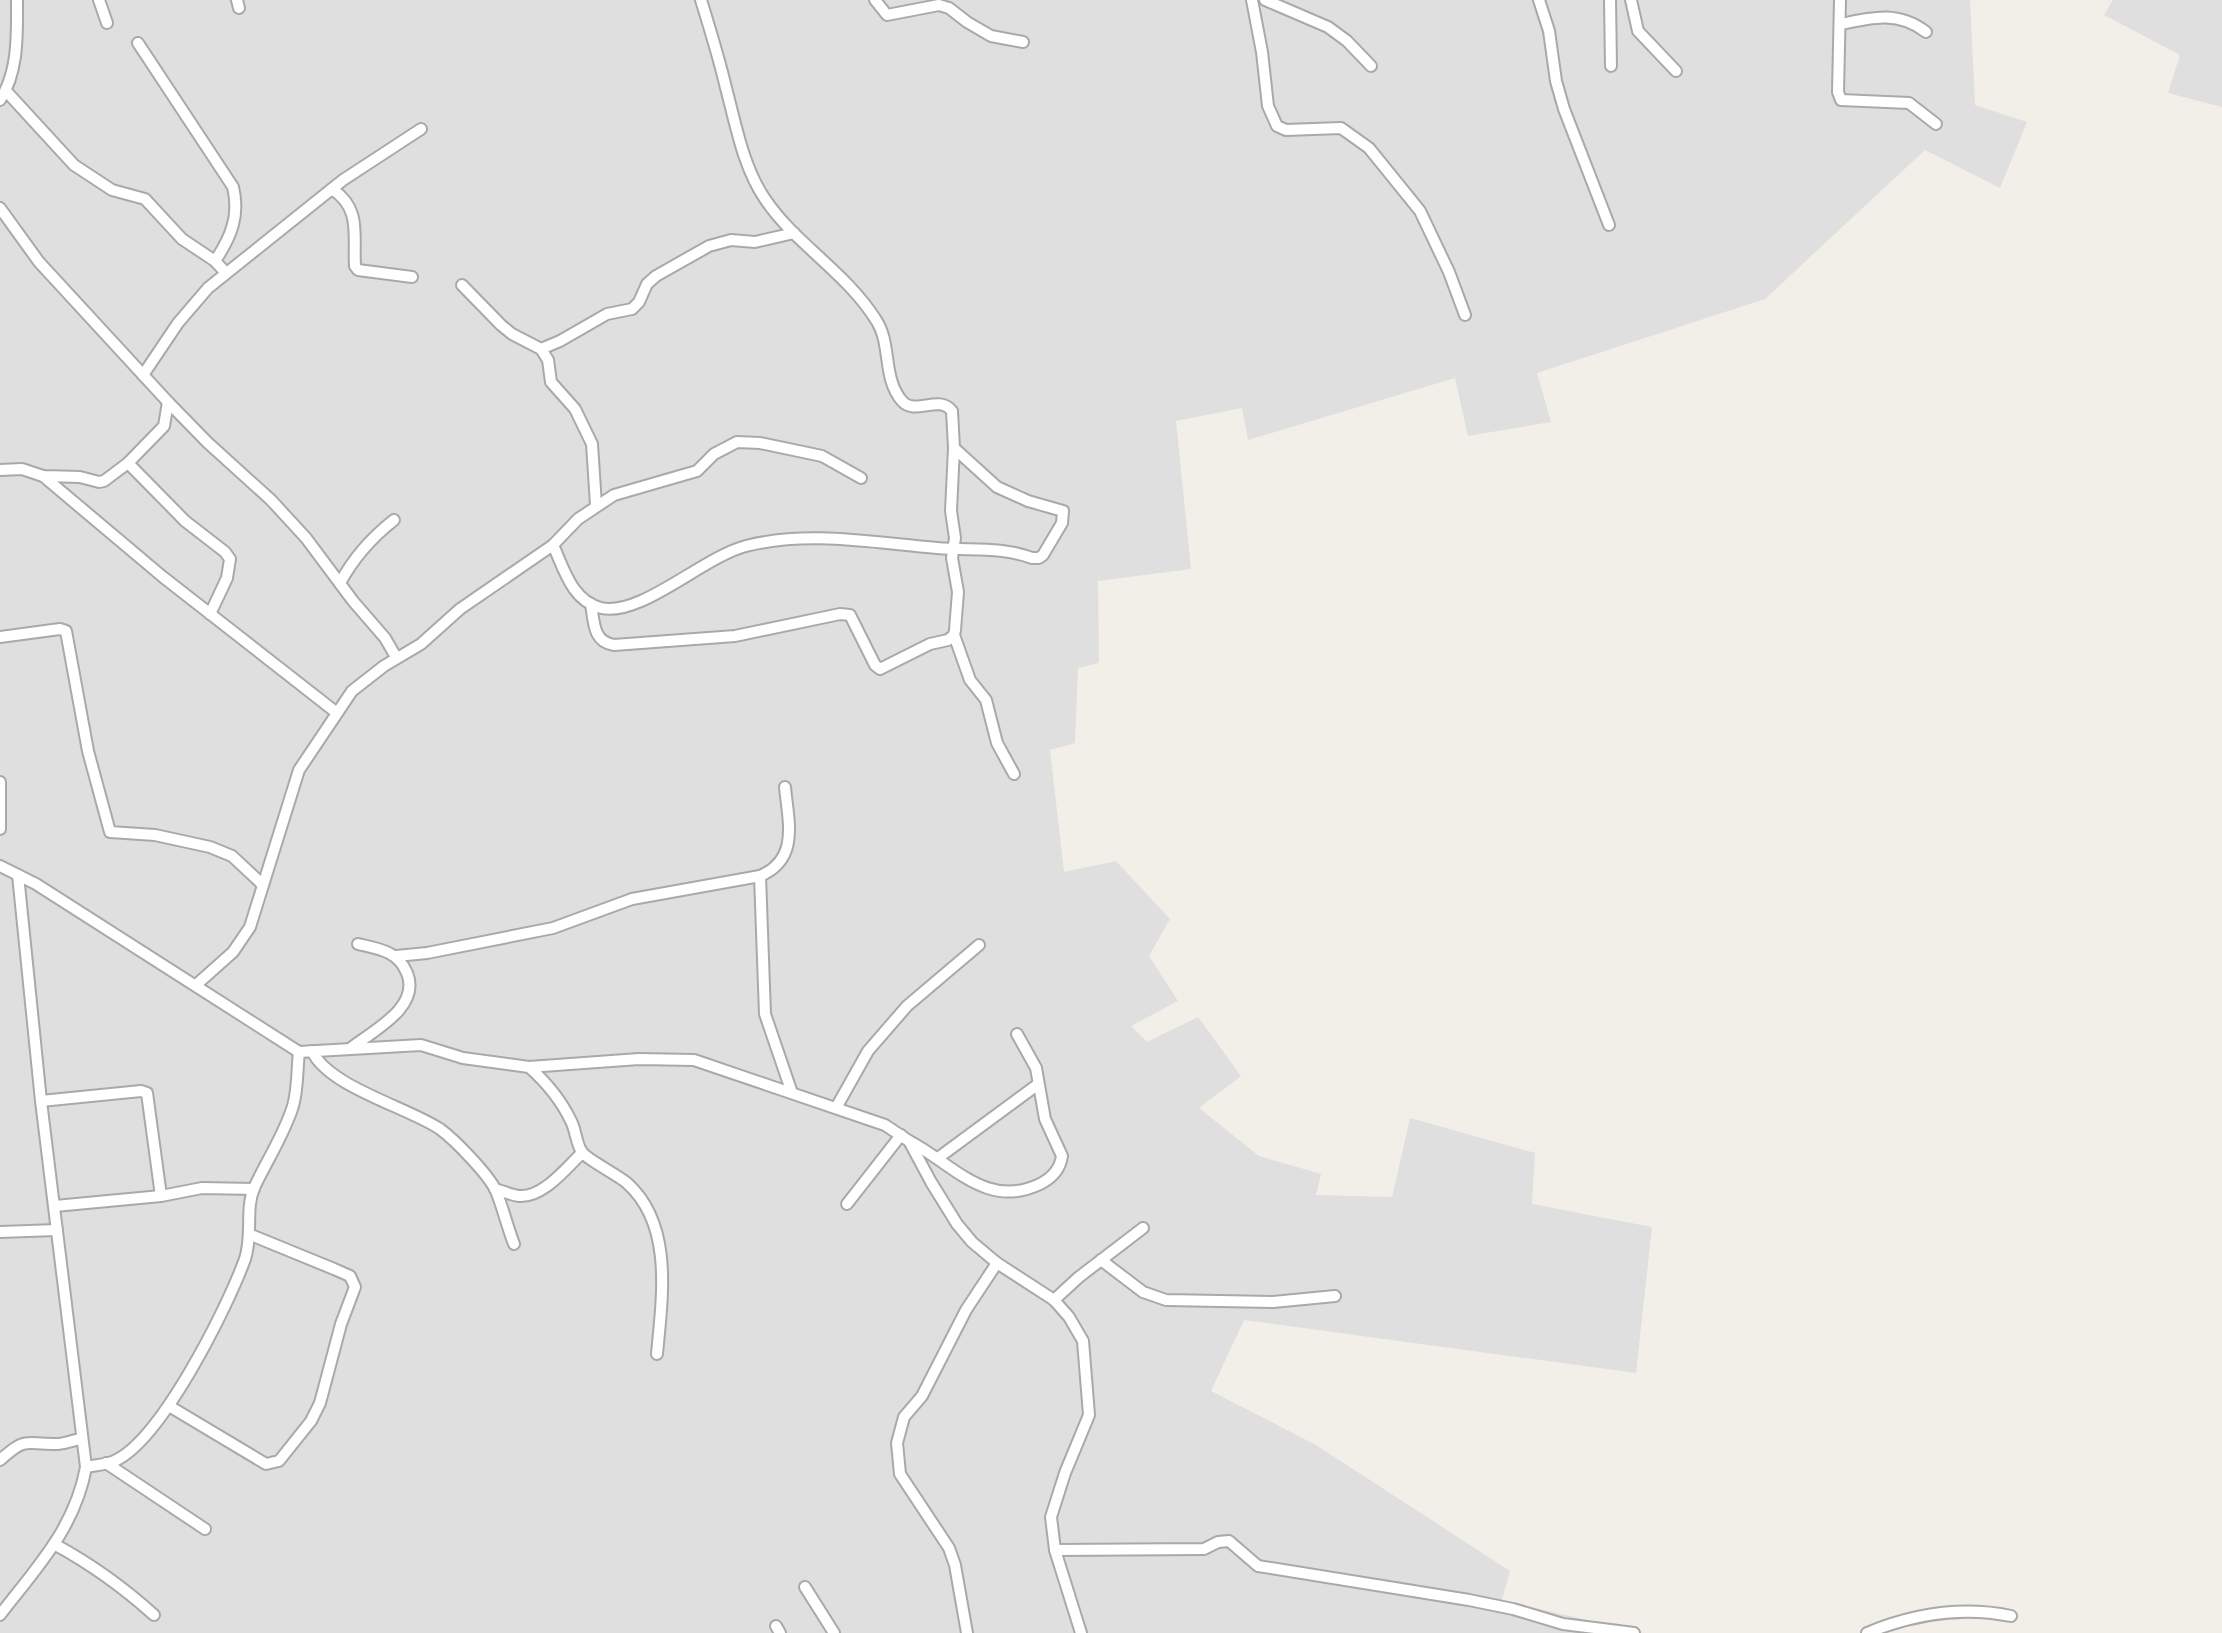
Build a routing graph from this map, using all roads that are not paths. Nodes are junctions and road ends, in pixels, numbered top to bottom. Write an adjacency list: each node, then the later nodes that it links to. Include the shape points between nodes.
1 (17, 0): 17 (street)
2 (99, 0): 11 (street)
3 (701, 0): 27 (street, via 750,172 766,201)
4 (876, 0): 15 (street, via 887,15 925,6 949,8 991,36)
5 (1252, 0): 32 (street, via 1268,106 1277,126 1286,130 1341,128 1369,148 1420,212)
6 (1265, 0): 18 (street, via 1328,27)
7 (1539, 0): 26 (street, via 1564,109)
8 (1610, 0): 19 (street)
9 (1631, 0): 20 (street, via 1638,31)
10 (1840, 0): 12 (street)
11 (107, 23)
12 (1841, 24): 13 (street, via 1889,16 1913,21); 22 (street, via 1841,100 1909,103)
13 (1926, 32)
14 (138, 42): 28 (street, via 233,187 237,205 230,237)
15 (1023, 42)
16 (0, 62): 17 (street)
17 (13, 64): 21 (street)
18 (1371, 66)
19 (1611, 66)
20 (1676, 71)
21 (3, 95): 28 (street, via 74,165 111,190 145,199 182,239)
22 (1936, 124)
23 (421, 129): 24 (street)
24 (332, 189): 29 (street); 30 (street, via 349,202 358,270)
25 (0, 208): 34 (street, via 39,262)
26 (1609, 225)
27 (794, 233): 33 (street, via 755,242 730,240 709,246 656,276 632,309 607,315); 38 (street, via 842,277 872,313 880,326 891,383 904,404 942,404 952,411)
28 (214, 261): 29 (street)
29 (226, 273): 34 (street, via 192,304)
30 (412, 277)
31 (462, 285): 33 (street, via 512,334)
32 (1465, 315)
33 (540, 349): 43 (street, via 551,367 551,382 575,409 592,444)
34 (143, 375): 35 (street)
35 (168, 402): 36 (street); 37 (street)
36 (187, 422): 37 (street); 47 (street, via 271,500)
37 (164, 426): 39 (street)
38 (954, 448): 46 (street); 46 (street, via 997,487 1028,501 1059,508 1065,515 1039,558 993,548)
39 (128, 463): 41 (street, via 99,482); 49 (street, via 185,521 230,559 227,578)
40 (0, 470): 41 (street, via 22,469)
41 (43, 476): 49 (street)
42 (861, 478): 43 (street, via 822,456 745,440 725,447 697,471 632,488)
43 (596, 505): 45 (street)
44 (394, 520): 47 (street, via 364,546)
45 (553, 545): 48 (street, via 575,591); 52 (street, via 460,609 412,650)
46 (952, 549): 48 (street, via 847,540 776,540 745,546 715,558 628,606 616,609); 50 (street, via 958,592)
47 (340, 583): 52 (street)
48 (591, 604): 50 (street, via 597,637 604,644 614,645 735,636 850,615 880,669)
49 (210, 614): 53 (street)
50 (954, 635): 54 (street, via 970,680 986,700 997,743)
51 (0, 637): 61 (street, via 66,631 88,751 110,832 155,835 210,847 232,856)
52 (396, 657): 53 (street, via 352,692)
53 (337, 713): 61 (street, via 299,770)
54 (1014, 774)
55 (0, 782): 57 (street)
56 (785, 787): 60 (street, via 790,844 772,871)
57 (0, 829)
58 (0, 866): 59 (street)
59 (18, 875): 65 (street); 73 (street)
60 (760, 876): 64 (street, via 632,899 553,928); 72 (street, via 765,1014)
61 (263, 885): 65 (street, via 260,904 243,939)
62 (358, 944): 64 (street)
63 (980, 945): 74 (street, via 907,1006 868,1051)
64 (396, 956): 67 (street, via 410,980 410,997 401,1009)
65 (196, 985): 69 (street)
66 (1017, 1034): 71 (street, via 1036,1068)
67 (351, 1048): 68 (street); 70 (street, via 421,1045 463,1058)
68 (312, 1051): 69 (street); 79 (street, via 321,1064 355,1087 442,1130)
69 (298, 1052): 78 (street, via 294,1104)
70 (530, 1067): 72 (street, via 676,1058 694,1060); 76 (street, via 548,1083 572,1122)
71 (1037, 1085): 77 (street); 77 (street, via 1045,1119 1062,1156 1049,1180 1022,1190 997,1191 979,1187)
72 (792, 1093): 74 (street)
73 (41, 1101): 80 (street, via 147,1093); 82 (street)
74 (836, 1108): 75 (street, via 885,1125)
75 (905, 1138): 77 (street); 81 (street); 89 (street, via 957,1224)
76 (582, 1153): 79 (street, via 531,1195); 92 (street, via 629,1185 647,1209 656,1230 664,1289)
77 (938, 1158)
78 (254, 1189): 80 (street, via 202,1188); 86 (street)
79 (495, 1189): 87 (street)
80 (161, 1196): 82 (street)
81 (847, 1204)
82 (55, 1206): 84 (street)
83 (1143, 1228): 88 (street)
84 (57, 1230): 85 (street); 94 (street)
85 (0, 1232)
86 (251, 1235): 93 (street, via 244,1260 206,1342); 93 (street, via 350,1276 355,1287 320,1402 304,1430 279,1461 272,1464 225,1442)
87 (514, 1244)
88 (1101, 1260): 90 (street, via 1143,1292 1166,1300 1273,1302); 91 (street)
89 (997, 1263): 91 (street); 106 (street, via 956,1328 922,1396 904,1417 897,1443 900,1474 956,1565)
90 (1335, 1296)
91 (1054, 1300): 100 (street, via 1083,1341 1090,1402 1085,1430 1051,1517)
92 (657, 1353)
93 (169, 1406): 96 (street, via 140,1440)
94 (81, 1439): 95 (street, via 58,1444 29,1441); 97 (street)
95 (0, 1460)
96 (106, 1463): 97 (street); 98 (street)
97 (86, 1467): 99 (street, via 76,1507)
98 (205, 1529)
99 (54, 1544): 102 (street); 103 (street, via 123,1587)
100 (1055, 1550): 107 (street); 108 (street, via 1204,1549 1229,1541 1258,1566 1469,1600 1563,1624)
101 (805, 1587): 105 (street)
102 (0, 1615)
103 (154, 1615)
104 (2011, 1616): 109 (street, via 1972,1612 1915,1616)
105 (834, 1633)
106 (967, 1633)
107 (1081, 1633)
108 (1634, 1633)
109 (1867, 1633)

